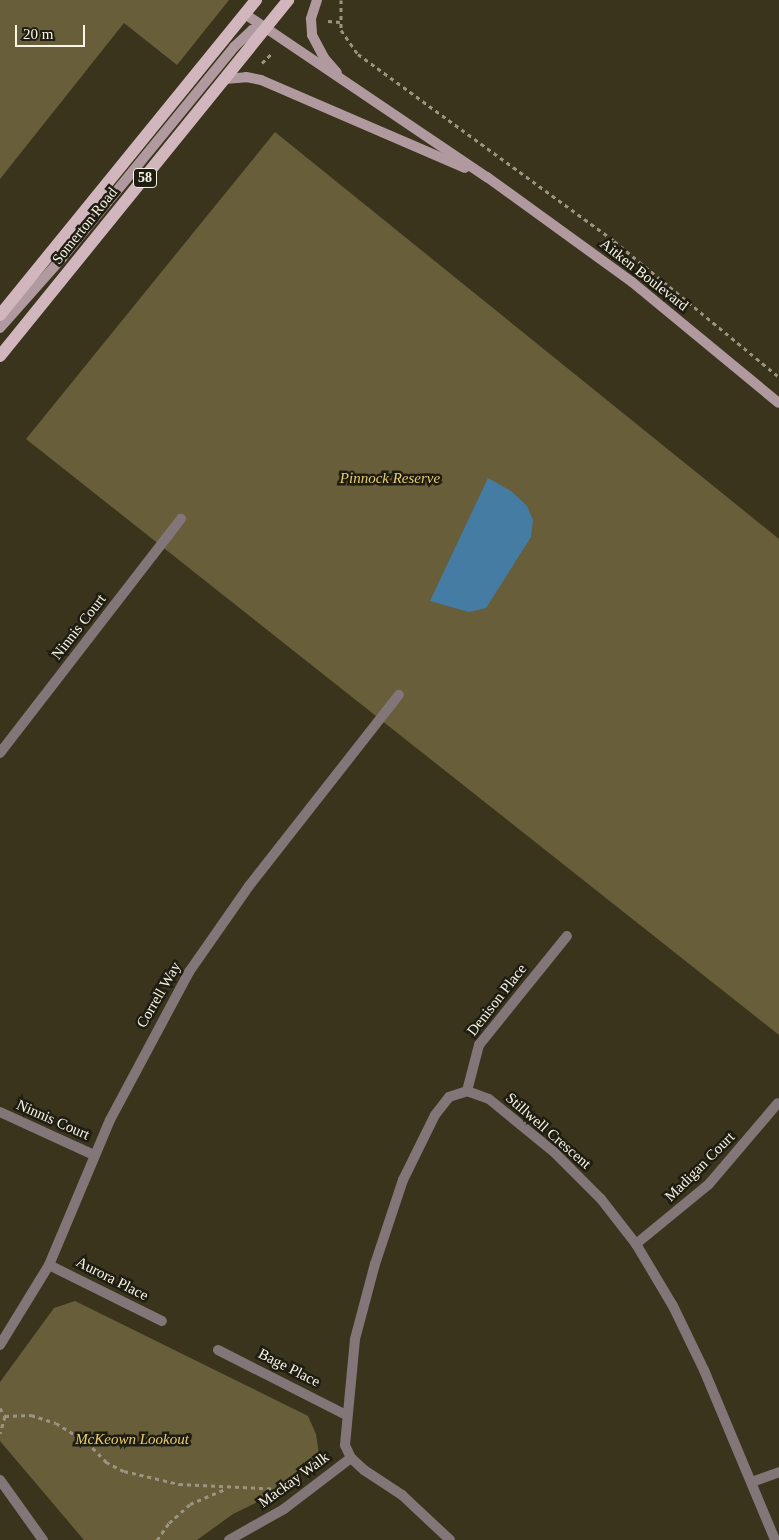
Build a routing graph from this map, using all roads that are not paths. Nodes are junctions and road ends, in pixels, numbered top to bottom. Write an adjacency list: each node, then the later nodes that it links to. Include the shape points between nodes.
1 (256, 0): 4 (main road, Somerton Road / 58)
2 (288, 0): 5 (main road, Somerton Road / 58)
3 (317, 0): 7 (main road, via 311,19 316,45)
4 (245, 14): 5 (main road, Aitken Boulevard); 9 (main road, Somerton Road / 58)
5 (265, 29): 6 (main road, Somerton Road / 58); 7 (main road, Aitken Boulevard); 10 (main road, via 252,30 234,47 62,258)
6 (225, 79): 8 (main road, Aitken Boulevard, via 246,77 261,80); 11 (main road, Somerton Road / 58)
7 (346, 83): 8 (main road, Aitken Boulevard)
8 (487, 177): 12 (main road, Aitken Boulevard, via 632,282)
9 (0, 314)
10 (0, 328)
11 (0, 356)
12 (779, 403)
13 (181, 519): 15 (street, Ninnis Court)
14 (399, 695): 20 (street, Correll Way, via 249,886 189,972 146,1048)
15 (0, 753)
16 (567, 936): 17 (street, Denison Place, via 479,1045)
17 (467, 1091): 21 (street, Stillwell Crescent, via 489,1099 554,1152 601,1199); 26 (street, via 449,1097 435,1115 403,1180 375,1264 356,1339)
18 (778, 1103): 21 (street, Madigan Court, via 709,1184)
19 (0, 1112): 20 (street, Ninnis Court)
20 (94, 1155): 22 (street, Correll Way)
21 (636, 1244): 30 (street, Stillwell Crescent, via 673,1306)
22 (49, 1264): 23 (street, Aurora Place); 24 (street, Correll Way)
23 (162, 1321)
24 (0, 1345)
25 (218, 1350): 26 (street, Bage Place)
26 (346, 1415): 27 (street, via 345,1445)
27 (351, 1458): 34 (street, Mackay Walk, via 284,1510); 35 (street, via 402,1495)
28 (779, 1472): 30 (street)
29 (0, 1480): 32 (street)
30 (752, 1482): 36 (street, Stillwell Crescent)
31 (0, 1491): 32 (street)
32 (15, 1503): 33 (street)
33 (43, 1540)
34 (229, 1540)
35 (450, 1540)
36 (775, 1540)

